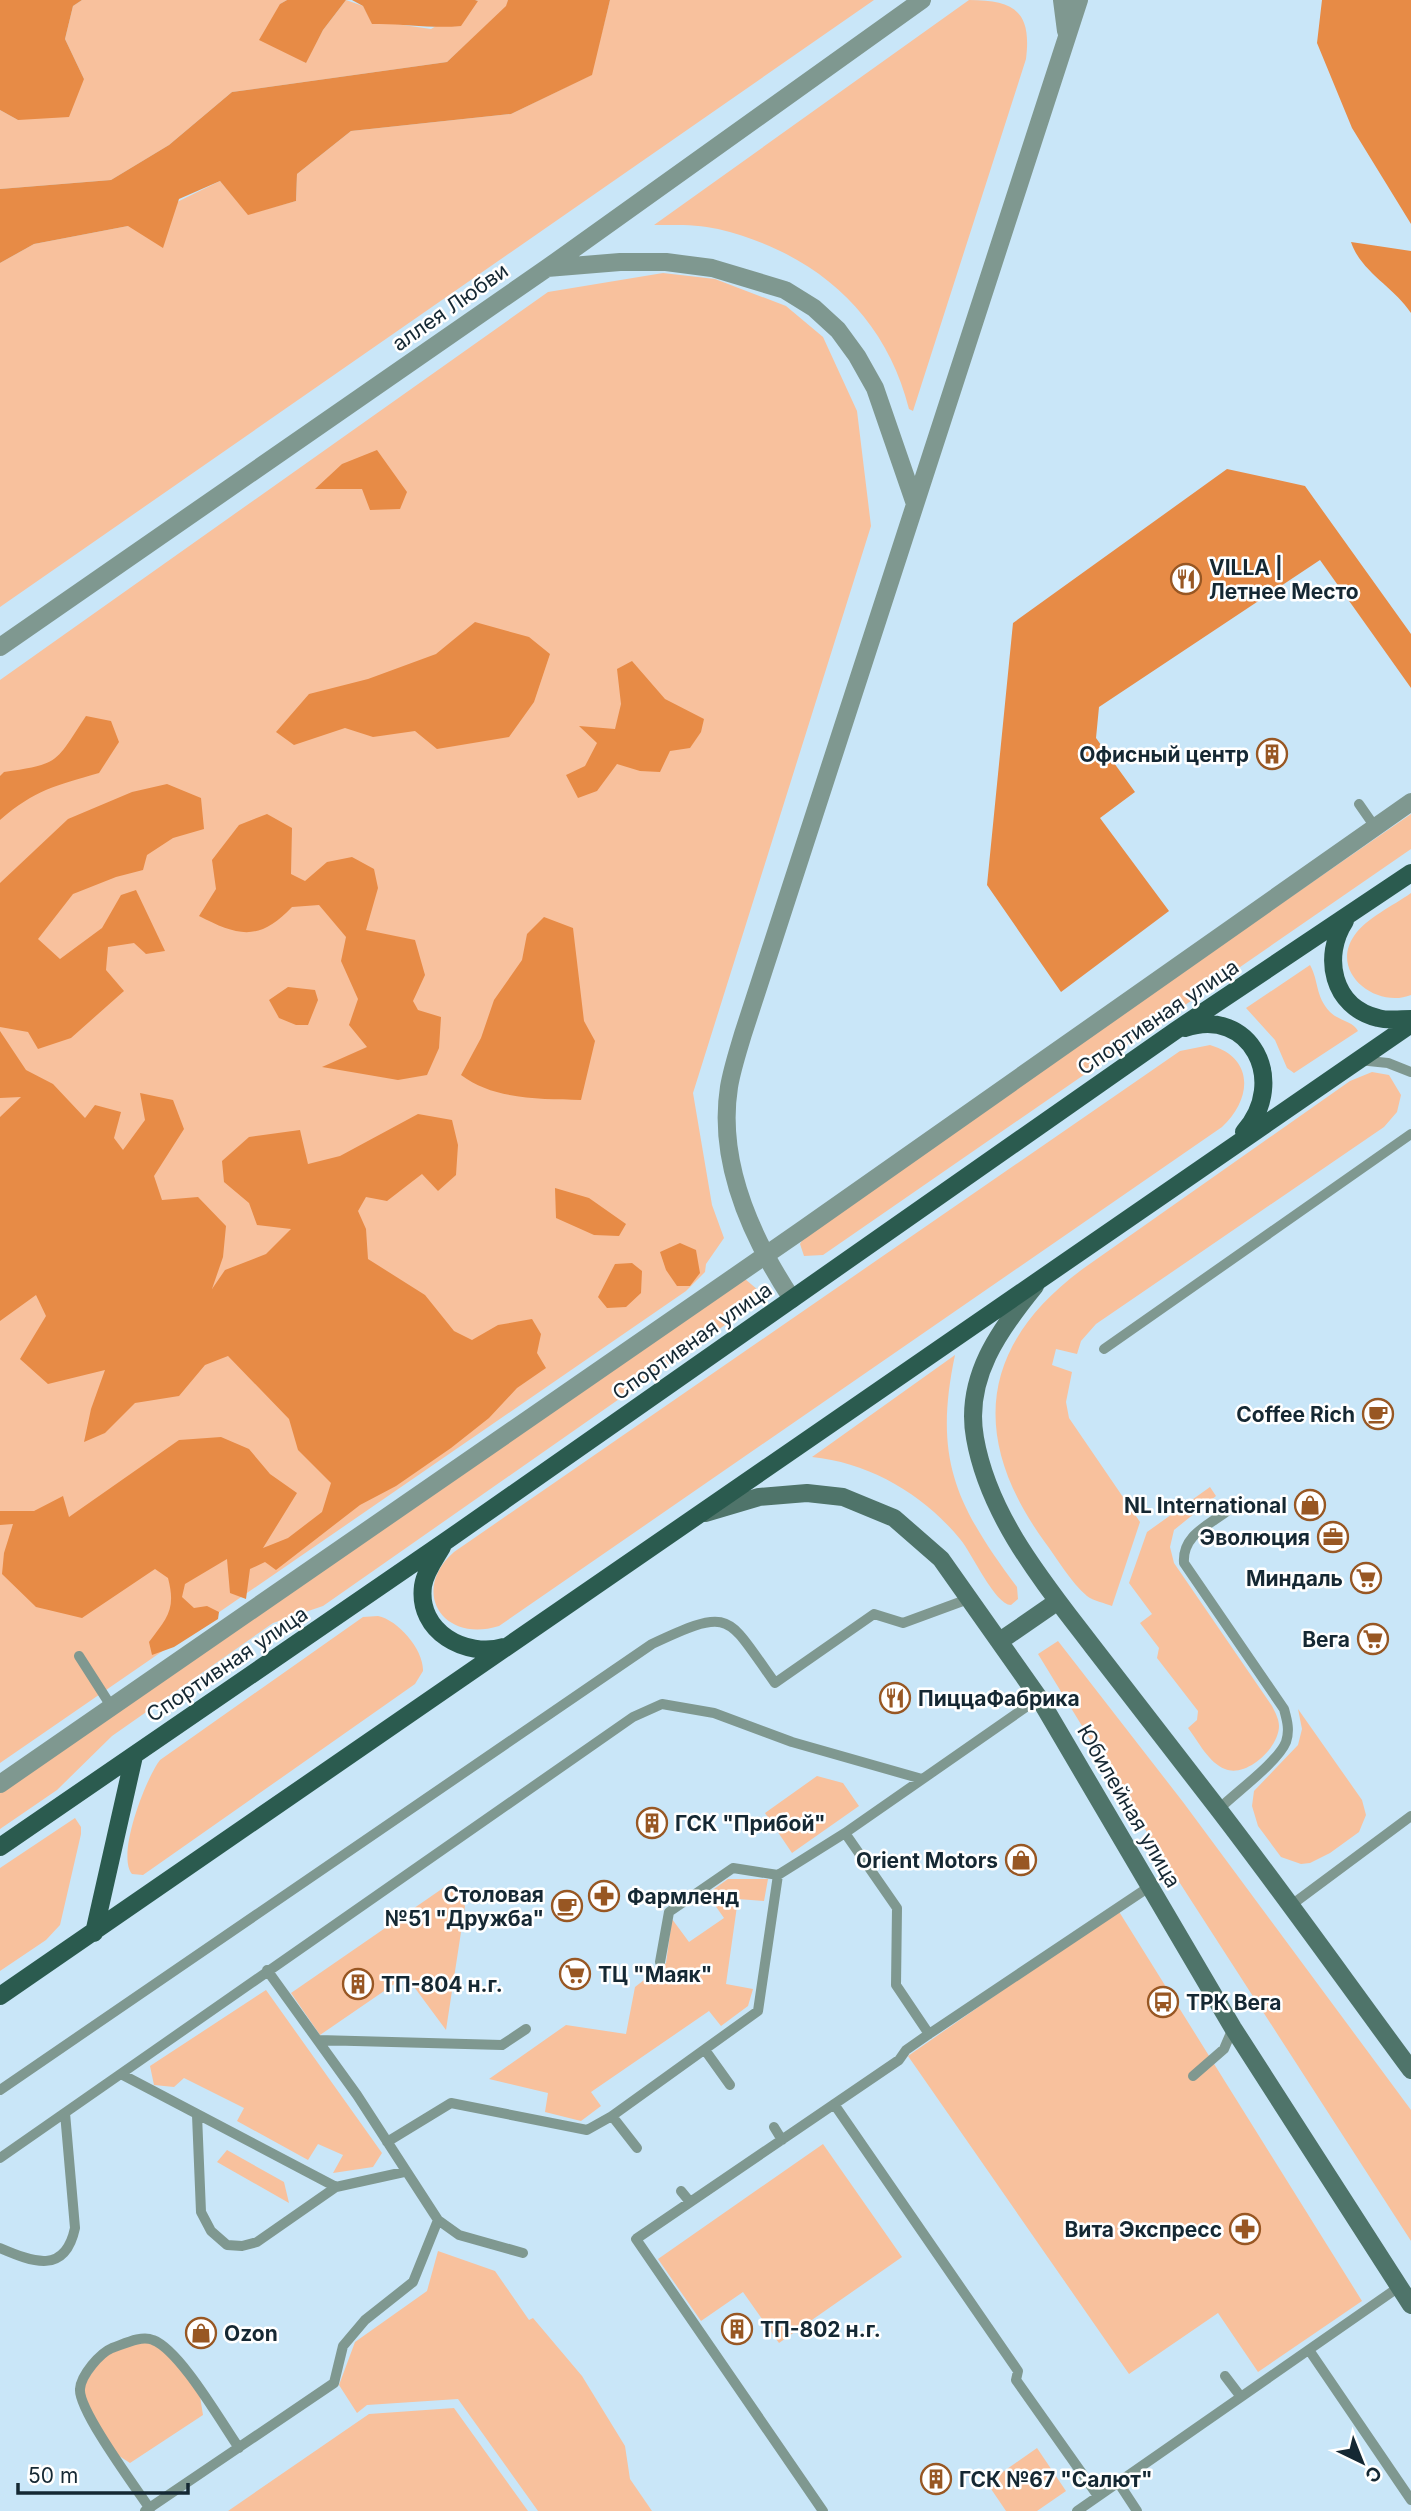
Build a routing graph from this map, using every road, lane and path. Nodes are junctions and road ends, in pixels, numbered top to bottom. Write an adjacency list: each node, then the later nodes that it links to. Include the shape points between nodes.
1 (922, 0): 5 (street, аллея Любви)
2 (1062, 0): 4 (street)
3 (1079, 0): 4 (street)
4 (1067, 37): 6 (street)
5 (547, 268): 6 (street, via 666,262 712,268 785,290 814,308 858,356); 7 (street, аллея Любви)
6 (914, 501): 19 (street, via 729,1087 727,1131 736,1183)
7 (0, 647)
8 (1411, 802): 10 (street)
9 (1359, 804): 10 (lane)
10 (1375, 827): 19 (street)
11 (1411, 873): 12 (main road, Спортивная улица)
12 (1347, 918): 13 (main road, via 1335,935 1331,956 1343,996 1378,1018); 14 (main road, Спортивная улица)
13 (1411, 1021): 15 (main road)
14 (1175, 1031): 18 (main road, via 1216,1025 1236,1033 1261,1060 1265,1097 1258,1115); 21 (main road, Спортивная улица)
15 (1359, 1060): 16 (lane, via 1388,1063); 18 (main road)
16 (1411, 1073)
17 (1411, 1134): 22 (lane)
18 (1225, 1152): 20 (main road)
19 (763, 1255): 21 (street); 32 (street)
20 (1038, 1282): 24 (main road); 27 (main road, via 1000,1329 982,1367 973,1404 974,1436 984,1475 1002,1515)
21 (792, 1299): 25 (main road, Спортивная улица)
22 (1104, 1349)
23 (1226, 1512): 36 (lane, via 1191,1538 1184,1563 1284,1709 1289,1728 1276,1755)
24 (698, 1514): 26 (main road, Юбилейная улица, via 759,1497 807,1493 843,1497 894,1518 917,1535); 29 (main road)
25 (446, 1541): 29 (main road, via 423,1587 433,1624 447,1640 463,1648 487,1651); 33 (main road, Спортивная улица)
26 (971, 1598): 28 (main road, Юбилейная улица); 56 (lane, via 903,1623 874,1614 775,1683 734,1626 717,1620 693,1625 652,1644)
27 (1058, 1601): 28 (main road); 36 (main road)
28 (1000, 1641): 31 (main road, Юбилейная улица)
29 (511, 1644): 43 (main road)
30 (79, 1656): 32 (lane)
31 (1039, 1698): 34 (lane); 41 (main road, Юбилейная улица)
32 (111, 1706): 35 (street)
33 (134, 1756): 39 (main road, Спортивная улица); 43 (main road)
34 (922, 1779): 38 (lane); 45 (lane, via 792,1742 714,1713 662,1704 633,1717)
35 (0, 1784)
36 (1219, 1809): 42 (main road)
37 (1411, 1816): 42 (lane)
38 (845, 1833): 40 (lane); 49 (lane, via 897,1908 896,1985)
39 (0, 1847)
40 (778, 1875): 44 (lane, via 733,1868 669,1912); 51 (lane, via 758,2011)
41 (1149, 1887): 47 (main road, Юбилейная улица); 49 (lane)
42 (1290, 1906): 52 (main road)
43 (94, 1933): 46 (main road)
44 (660, 1962)
45 (267, 1970): 50 (lane); 53 (lane)
46 (0, 1996)
47 (1233, 2028): 54 (lane, via 1224,2049); 73 (main road, Юбилейная улица)
48 (526, 2029): 50 (lane, via 502,2045)
49 (929, 2034): 57 (lane)
50 (318, 2040): 63 (lane)
51 (705, 2050): 55 (lane); 60 (lane)
52 (1411, 2070)
53 (121, 2074): 58 (lane); 59 (lane)
54 (1193, 2076)
55 (730, 2085)
56 (0, 2090)
57 (834, 2104): 62 (lane); 80 (lane)
58 (65, 2113): 65 (lane); 71 (lane, via 75,2228 71,2241 53,2261 29,2261)
59 (197, 2115): 67 (lane); 67 (lane, via 201,2212 211,2231 227,2245 257,2242)
60 (612, 2116): 63 (lane, via 587,2130 451,2103); 64 (lane)
61 (774, 2127): 62 (lane)
62 (782, 2140): 69 (lane)
63 (387, 2142): 66 (lane)
64 (637, 2148)
65 (0, 2158)
66 (404, 2172): 67 (lane); 70 (lane)
67 (336, 2188)
68 (681, 2191): 69 (lane)
69 (690, 2202): 83 (lane, via 636,2239)
70 (438, 2220): 72 (lane, via 459,2235); 78 (lane, via 413,2283 365,2320 343,2346 334,2383)
71 (0, 2248)
72 (523, 2253)
73 (1399, 2287): 74 (main road, Юбилейная улица); 75 (lane)
74 (1411, 2305)
75 (1309, 2350): 77 (lane); 81 (lane)
76 (1225, 2376): 77 (lane)
77 (1241, 2397): 79 (lane)
78 (239, 2448): 82 (lane); 82 (lane, via 177,2357 153,2339 134,2340 107,2351 87,2372 80,2390 86,2412)
79 (1118, 2482): 80 (lane); 85 (lane)
80 (1098, 2496): 84 (lane)
81 (1411, 2500)
82 (147, 2510)
83 (823, 2511)
84 (1077, 2511)
85 (1138, 2511)

